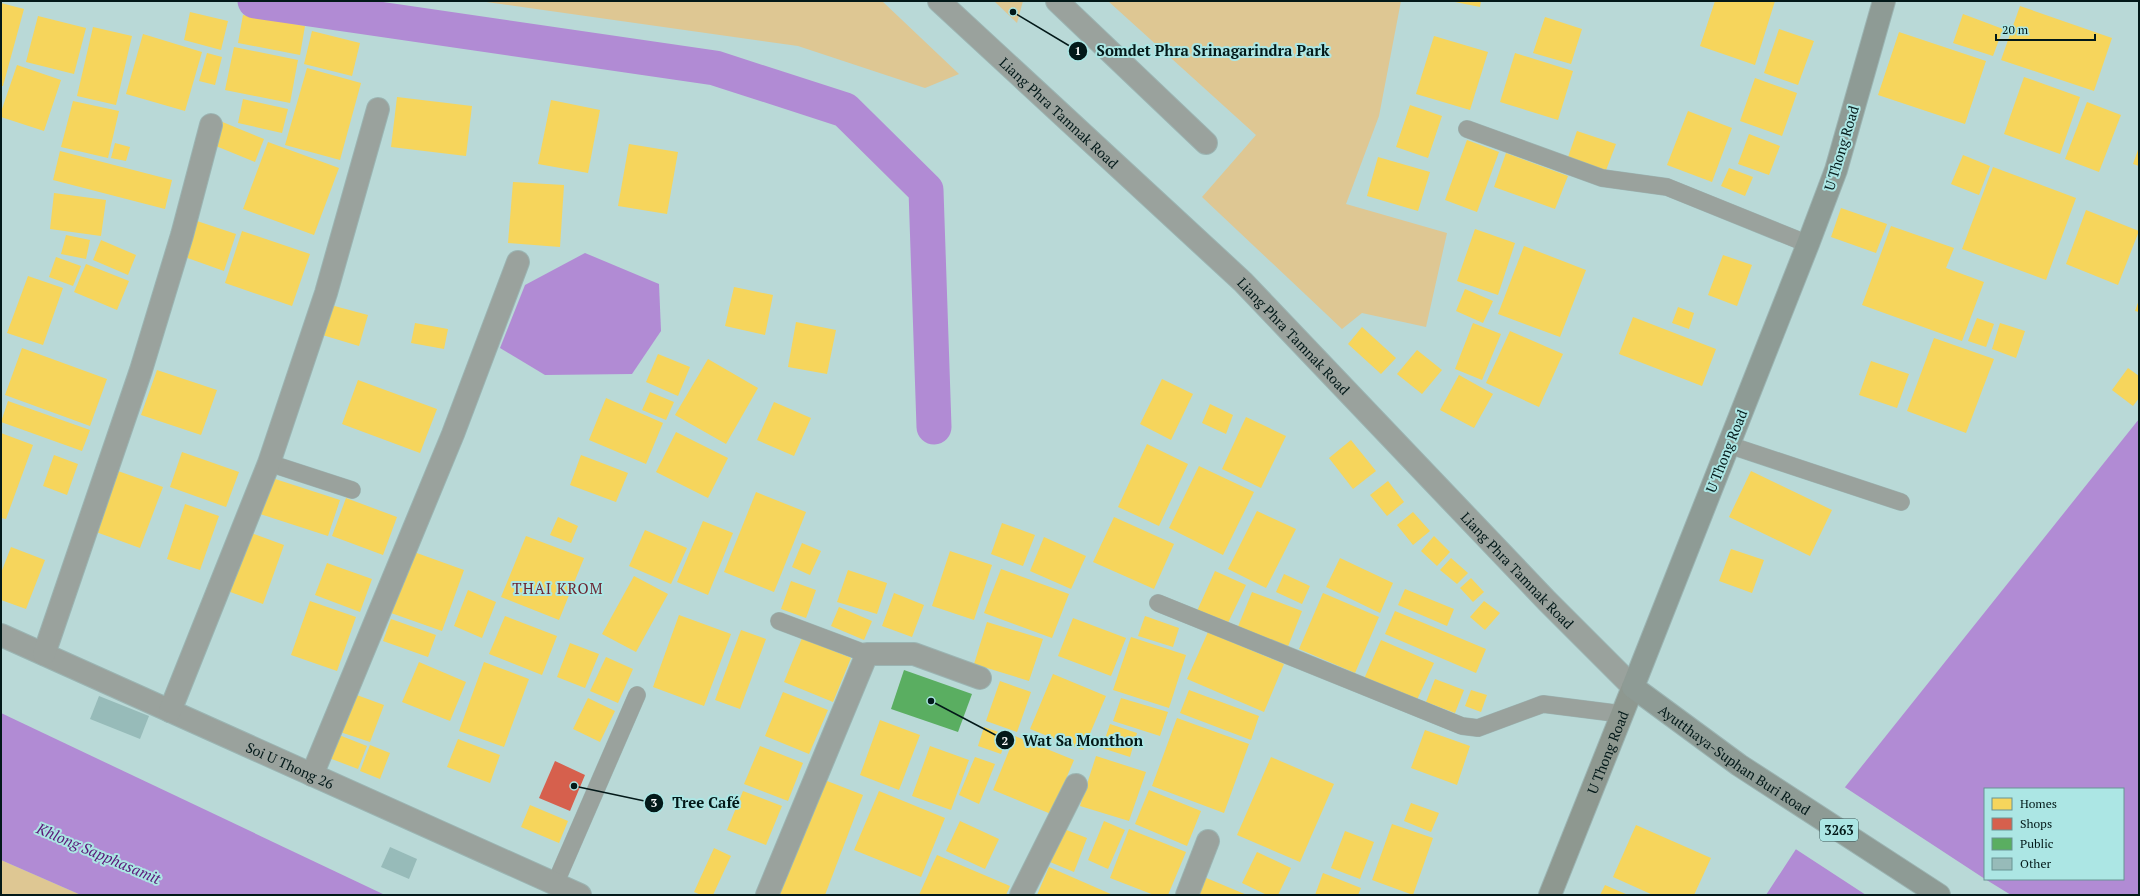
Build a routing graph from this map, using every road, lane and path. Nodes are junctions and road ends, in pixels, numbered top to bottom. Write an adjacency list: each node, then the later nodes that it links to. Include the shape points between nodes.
1 (939, 1): 20 (street, Liang Phra Tamnak Road, via 1243,282 1547,601)
2 (1057, 1): 7 (street)
3 (1884, 1): 8 (main road, U Thong Road, via 1836,170)
4 (378, 109): 11 (street, via 326,293)
5 (211, 125): 17 (street, via 182,235 141,370)
6 (1467, 129): 8 (lane, via 1602,178 1667,187)
7 (1206, 143)
8 (1808, 244): 10 (main road, U Thong Road)
9 (518, 262): 24 (street, via 453,434)
10 (1729, 444): 13 (lane); 20 (main road, U Thong Road)
11 (269, 463): 12 (lane); 22 (street)
12 (352, 490)
13 (1901, 502)
14 (1158, 603): 23 (lane, via 1462,726 1478,728 1543,704)
15 (778, 621): 18 (lane)
16 (1, 635): 17 (street, Soi U Thong 26)
17 (44, 654): 22 (street, Soi U Thong 26)
18 (867, 654): 19 (street, via 914,654); 29 (street)
19 (980, 678)
20 (1633, 687): 23 (main road, U Thong Road); 33 (main road, Ayutthaya-Suphan Buri Road / 3263, via 1739,765)
21 (637, 695): 27 (lane)
22 (170, 711): 24 (street, Soi U Thong 26)
23 (1622, 714): 32 (main road, U Thong Road)
24 (312, 775): 27 (street, Soi U Thong 26)
25 (1076, 785): 30 (street)
26 (1208, 841): 31 (street)
27 (555, 884): 28 (street, Soi U Thong 26)
28 (580, 895)
29 (767, 895)
30 (1021, 895)
31 (1187, 895)
32 (1550, 895)
33 (1939, 895)

